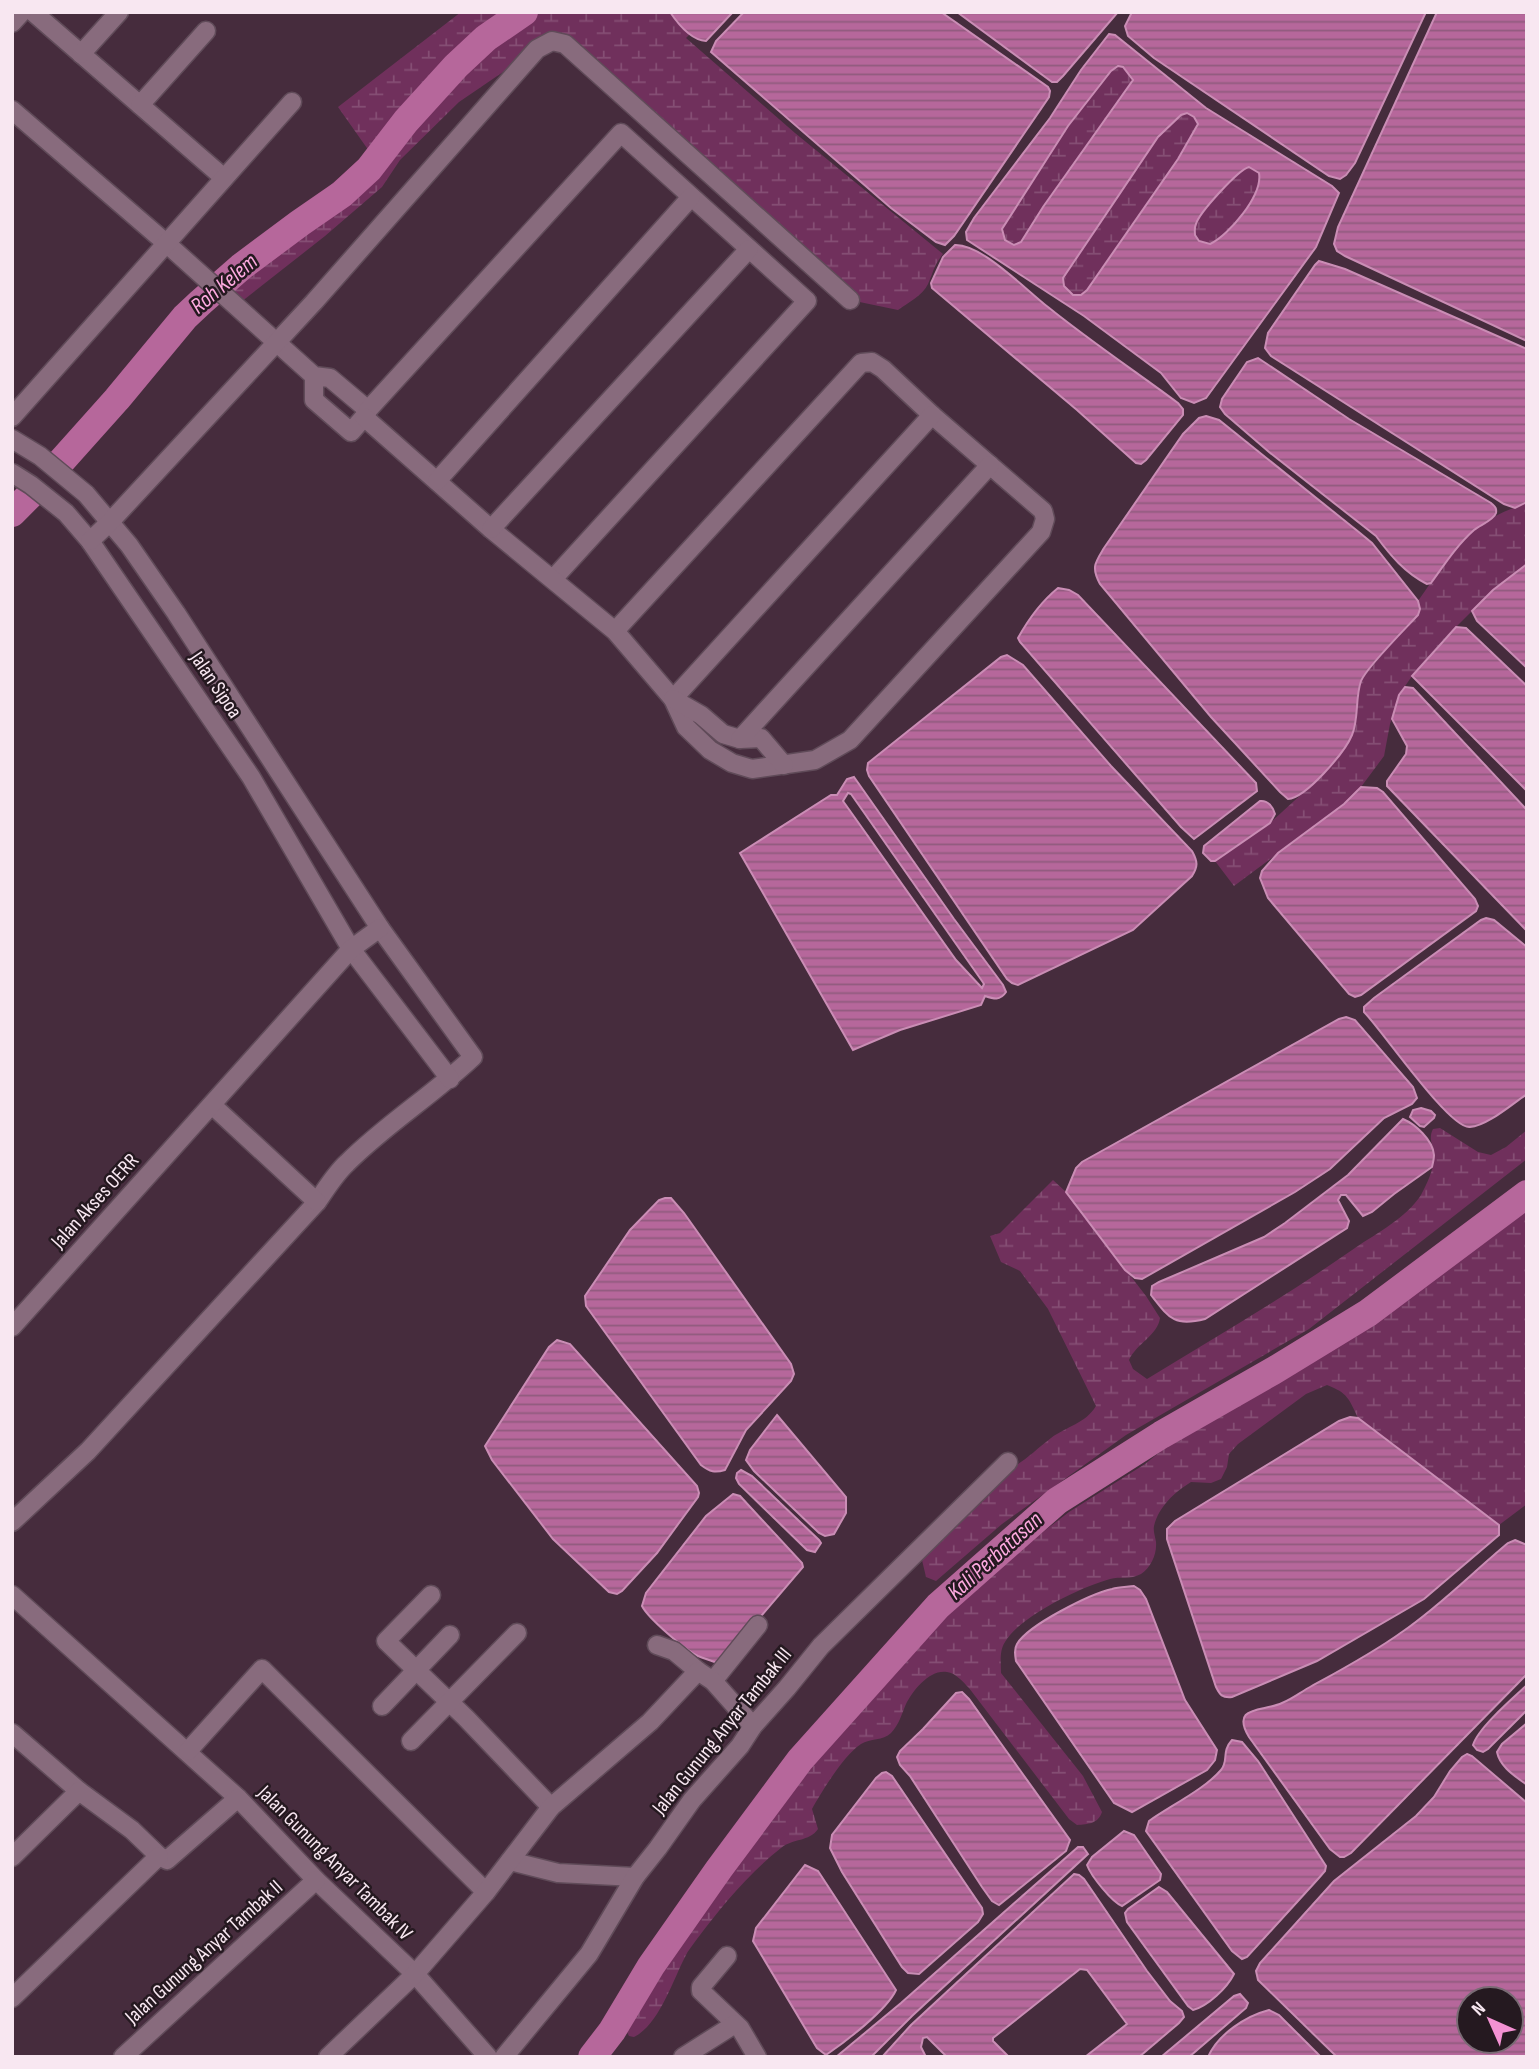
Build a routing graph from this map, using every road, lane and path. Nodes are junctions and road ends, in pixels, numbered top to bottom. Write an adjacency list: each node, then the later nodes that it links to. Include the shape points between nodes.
1 (22, 12): 4 (street)
2 (33, 12): 6 (street)
3 (119, 12): 6 (street)
4 (12, 23)
5 (206, 31): 8 (street)
6 (81, 54): 8 (street)
7 (292, 102): 10 (street)
8 (140, 106): 10 (street)
9 (12, 110): 12 (street)
10 (224, 178): 12 (street)
11 (691, 197): 13 (street); 17 (street, via 621,134); 23 (street)
12 (166, 243): 15 (street); 19 (street)
13 (749, 250): 25 (street); 27 (street, via 807,301)
14 (850, 300): 15 (street, via 565,44 552,41 537,49)
15 (277, 342): 16 (street); 24 (street)
16 (314, 376): 17 (street, via 330,378); 17 (street, via 314,400 351,432)
17 (366, 414): 23 (street)
18 (932, 415): 21 (street); 28 (street, via 883,369 872,362 861,363); 29 (street)
19 (12, 417)
20 (12, 439): 24 (street, via 86,494)
21 (990, 466): 30 (street); 31 (street, via 1043,511 1041,532 850,740 816,760)
22 (12, 473): 26 (street, Jalan Sipoa, via 66,513)
23 (437, 481): 25 (street)
24 (109, 523): 26 (street); 32 (street, via 176,612)
25 (491, 529): 27 (street)
26 (90, 541): 33 (street, Jalan Sipoa, via 251,777)
27 (553, 579): 28 (street)
28 (615, 631): 29 (street)
29 (673, 699): 30 (street, via 723,734); 31 (street, via 686,727 710,750 751,769)
30 (740, 738): 31 (street, via 761,738)
31 (784, 765)
32 (380, 928): 33 (street); 34 (street, via 473,1057)
33 (351, 949): 34 (street, Jalan Sipoa); 35 (street)
34 (450, 1079): 36 (street, via 344,1165)
35 (212, 1105): 36 (street); 37 (street, Jalan Akses OERR)
36 (317, 1202): 39 (street, via 88,1451)
37 (12, 1327)
38 (1008, 1462): 50 (street, Jalan Gunung Anyar Tambak III, via 821,1646)
39 (12, 1522)
40 (12, 1595): 53 (street)
41 (430, 1595): 46 (street, via 386,1641)
42 (758, 1625): 47 (street)
43 (517, 1633): 48 (street)
44 (450, 1635): 46 (street)
45 (657, 1645): 47 (street, via 674,1651)
46 (417, 1670): 48 (street); 49 (street)
47 (705, 1676): 50 (street); 56 (street)
48 (449, 1702): 52 (street); 56 (street)
49 (382, 1706)
50 (753, 1726): 60 (street, Jalan Gunung Anyar Tambak III)
51 (12, 1733): 54 (street)
52 (411, 1741)
53 (188, 1751): 55 (street); 62 (street, via 262,1668)
54 (79, 1791): 57 (street); 58 (street)
55 (238, 1798): 57 (street, Jalan Gunung Anyar Tambak IV, via 173,1856 167,1860); 61 (street, Jalan Gunung Anyar Tambak IV)
56 (551, 1807): 59 (street)
57 (159, 1856): 65 (street, Jalan Gunung Anyar Tambak IV)
58 (12, 1857)
59 (510, 1861): 60 (street, via 558,1873); 62 (street)
60 (635, 1877): 70 (street, Jalan Gunung Anyar Tambak III, via 589,1954)
61 (316, 1880): 64 (street, Jalan Gunung Anyar Tambak IV); 67 (street, Jalan Gunung Anyar Tambak II)
62 (486, 1892): 64 (street)
63 (727, 1956): 66 (street, via 701,1991)
64 (410, 1980): 68 (street); 69 (street, Jalan Gunung Anyar Tambak IV)
65 (12, 1998)
66 (735, 2024): 71 (street); 72 (street)
67 (123, 2057)
68 (328, 2057)
69 (488, 2057)
70 (504, 2057)
71 (683, 2057)
72 (757, 2057)

